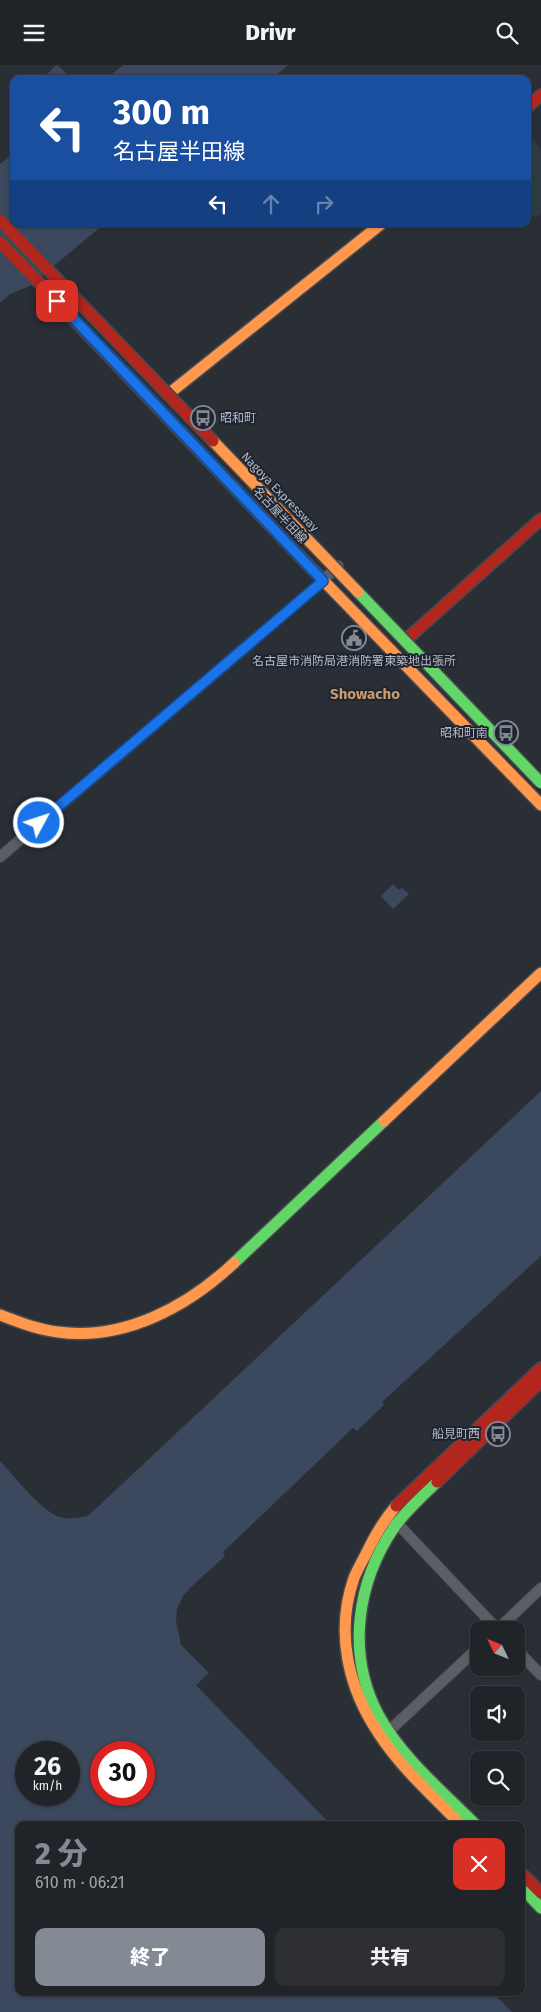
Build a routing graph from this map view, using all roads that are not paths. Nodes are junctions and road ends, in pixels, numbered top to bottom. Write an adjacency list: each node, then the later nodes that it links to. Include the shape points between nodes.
1 (541, 95): 2 (main road)
2 (531, 103)
3 (0, 215): 5 (main road, 名古屋半田線, bridge)
4 (0, 220): 16 (main road, Nagoya Expressway, bridge)
5 (10, 225)
6 (12, 227): 10 (main road, 名古屋半田線, bridge)
7 (377, 227): 10 (main road)
8 (0, 237): 17 (main road, Nagoya Expressway)
9 (0, 242): 13 (main road, 名古屋半田線)
10 (171, 392): 12 (main road, 名古屋半田線)
11 (541, 519): 14 (main road)
12 (338, 566): 13 (street); 14 (main road, 名古屋半田線)
13 (323, 581): 18 (main road, 名古屋半田線); 19 (street)
14 (408, 638): 15 (main road, 名古屋半田線)
15 (541, 776)
16 (541, 783)
17 (541, 798)
18 (541, 805)
19 (0, 857)
20 (541, 973): 21 (main road, via 221,1275 184,1303 143,1323 82,1334 42,1330)
21 (0, 1315)
22 (541, 1367): 24 (main road)
23 (541, 1381): 25 (main road)
24 (388, 1515): 25 (street); 33 (main road, via 354,1578 346,1615 350,1675 380,1737)
25 (397, 1524): 27 (street); 32 (main road, via 380,1549 369,1574 358,1634 364,1680 372,1703)
26 (541, 1588): 28 (street)
27 (489, 1621)
28 (507, 1621)
29 (470, 1655): 32 (street)
30 (525, 1658): 31 (street)
31 (541, 1675)
32 (389, 1731): 34 (main road)
33 (458, 1821)
34 (472, 1821)
35 (525, 1877): 37 (main road)
36 (525, 1891): 38 (main road)
37 (541, 1893)
38 (541, 1908)

